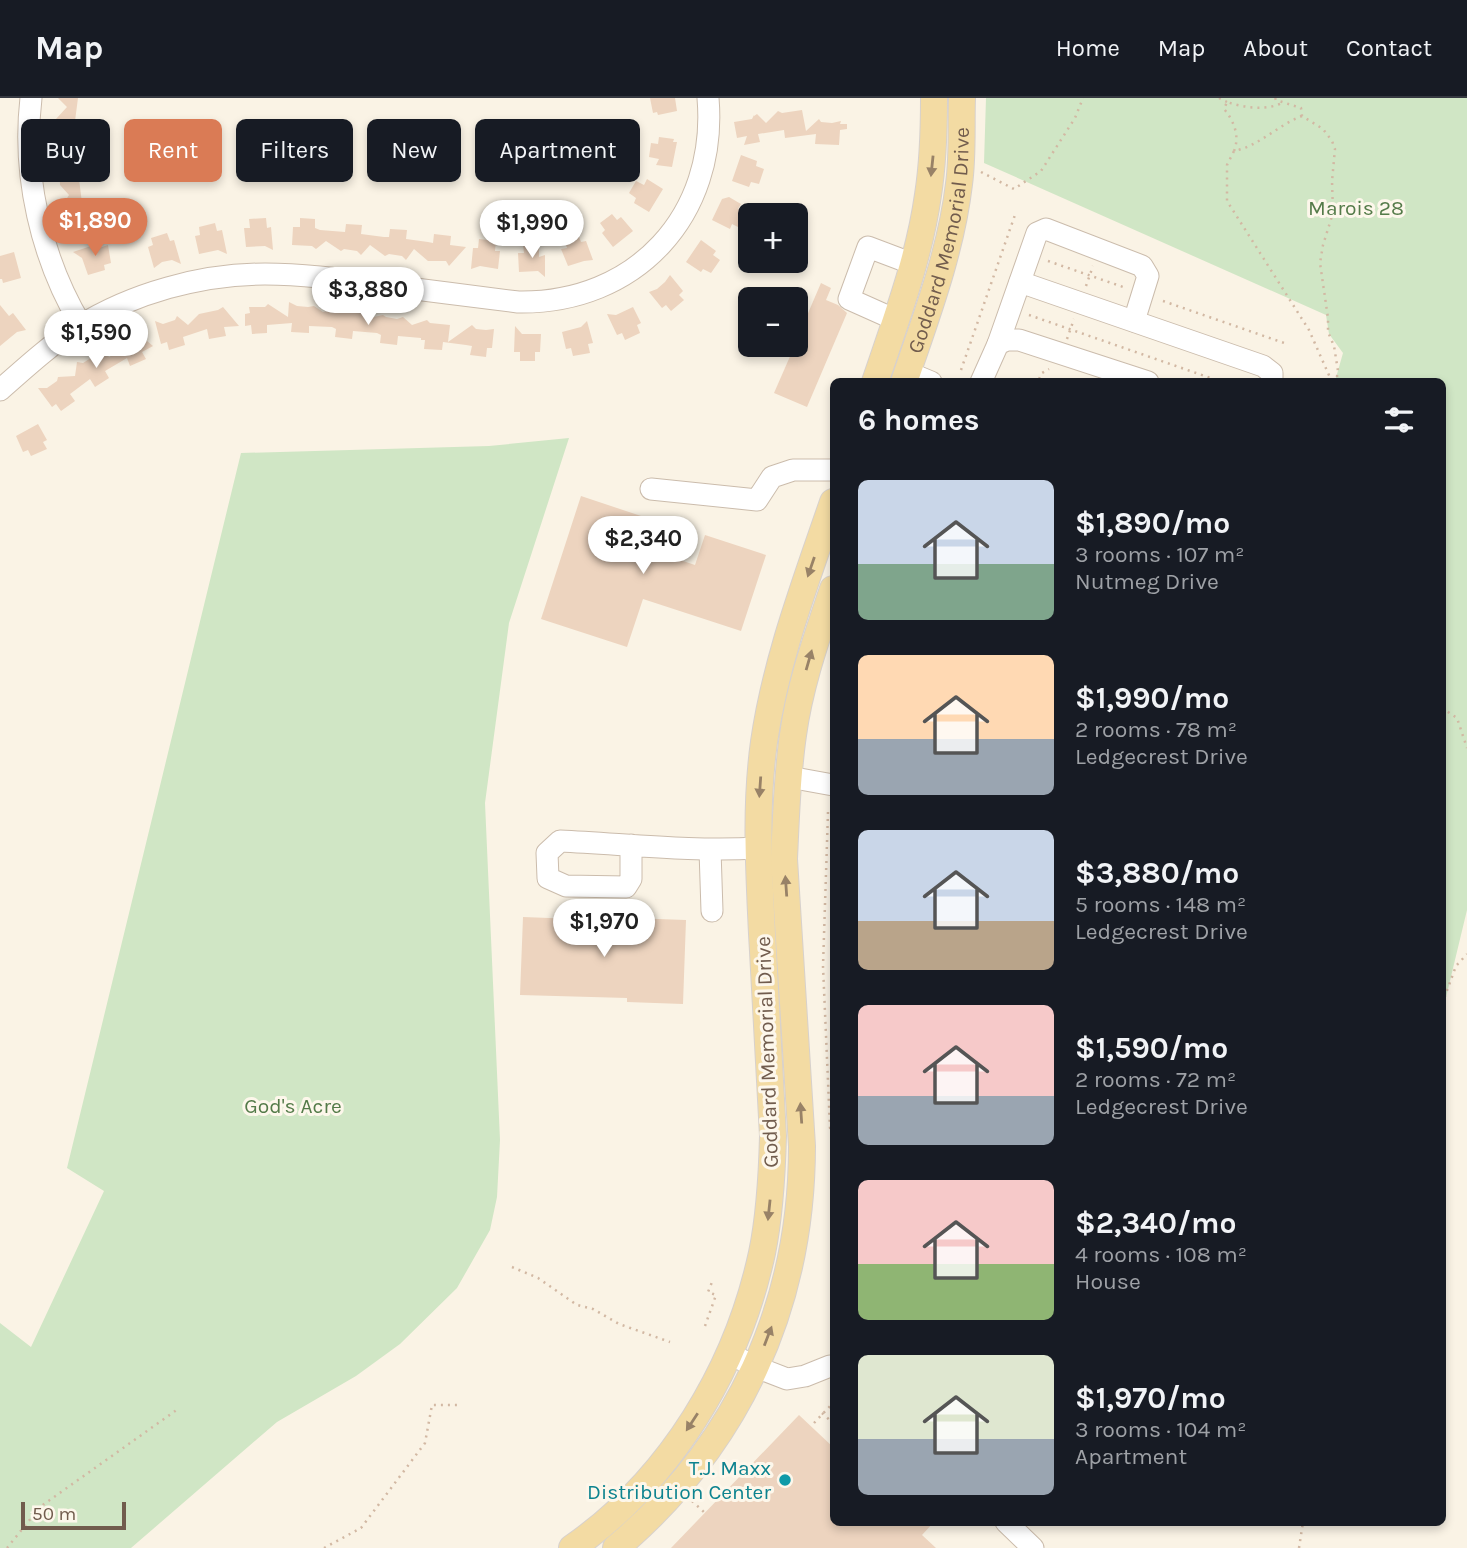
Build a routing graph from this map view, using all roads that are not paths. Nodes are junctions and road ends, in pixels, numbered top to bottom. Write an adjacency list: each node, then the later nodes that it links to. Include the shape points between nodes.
1 (31, 98): 9 (street, via 29,148 40,225 59,282)
2 (708, 98): 9 (street, via 703,169 683,214 645,260 615,281 584,294 518,302 313,276 262,274 199,281 150,294)
3 (934, 98): 5 (main road, Goddard Memorial Drive, one-way to 5, via 928,195)
4 (962, 98): 12 (main road, Goddard Memorial Drive, via 960,183)
5 (913, 264): 7 (main road, Goddard Memorial Drive); 7 (street, via 868,247 849,299)
6 (1020, 282): 8 (street); 8 (street, via 1037,233 1046,229 1142,266 1148,276); 10 (street)
7 (896, 320): 11 (main road, Goddard Memorial Drive)
8 (1134, 321): 15 (street, via 1263,366)
9 (81, 325): 16 (street)
10 (998, 344): 13 (street); 14 (street, via 1019,340)
11 (876, 378)
12 (914, 378)
13 (983, 378)
14 (1136, 378)
15 (1272, 378)
16 (0, 390)
17 (830, 470): 18 (street, via 793,470 772,477 757,500)
18 (650, 489)
19 (830, 511): 24 (main road, Goddard Memorial Drive, one-way to 24, via 772,697 761,773)
20 (830, 598): 21 (main road, Goddard Memorial Drive, one-way to 20, via 802,687)
21 (789, 777): 22 (street); 28 (main road, Goddard Memorial Drive, one-way to 21, via 790,1267 802,1168 784,859)
22 (830, 784)
23 (631, 845): 25 (street)
24 (758, 848): 25 (street); 27 (main road, Goddard Memorial Drive, one-way to 27, via 772,1179 757,1277)
25 (710, 850): 26 (street)
26 (712, 911)
27 (730, 1354): 28 (street); 31 (main road, Goddard Memorial Drive, one-way to 31, via 696,1417 660,1466 623,1506)
28 (756, 1367): 29 (street, via 788,1379); 32 (main road, Goddard Memorial Drive, via 699,1462 650,1518)
29 (830, 1367)
30 (1010, 1526): 33 (street)
31 (572, 1548)
32 (616, 1548)
33 (1033, 1548)

